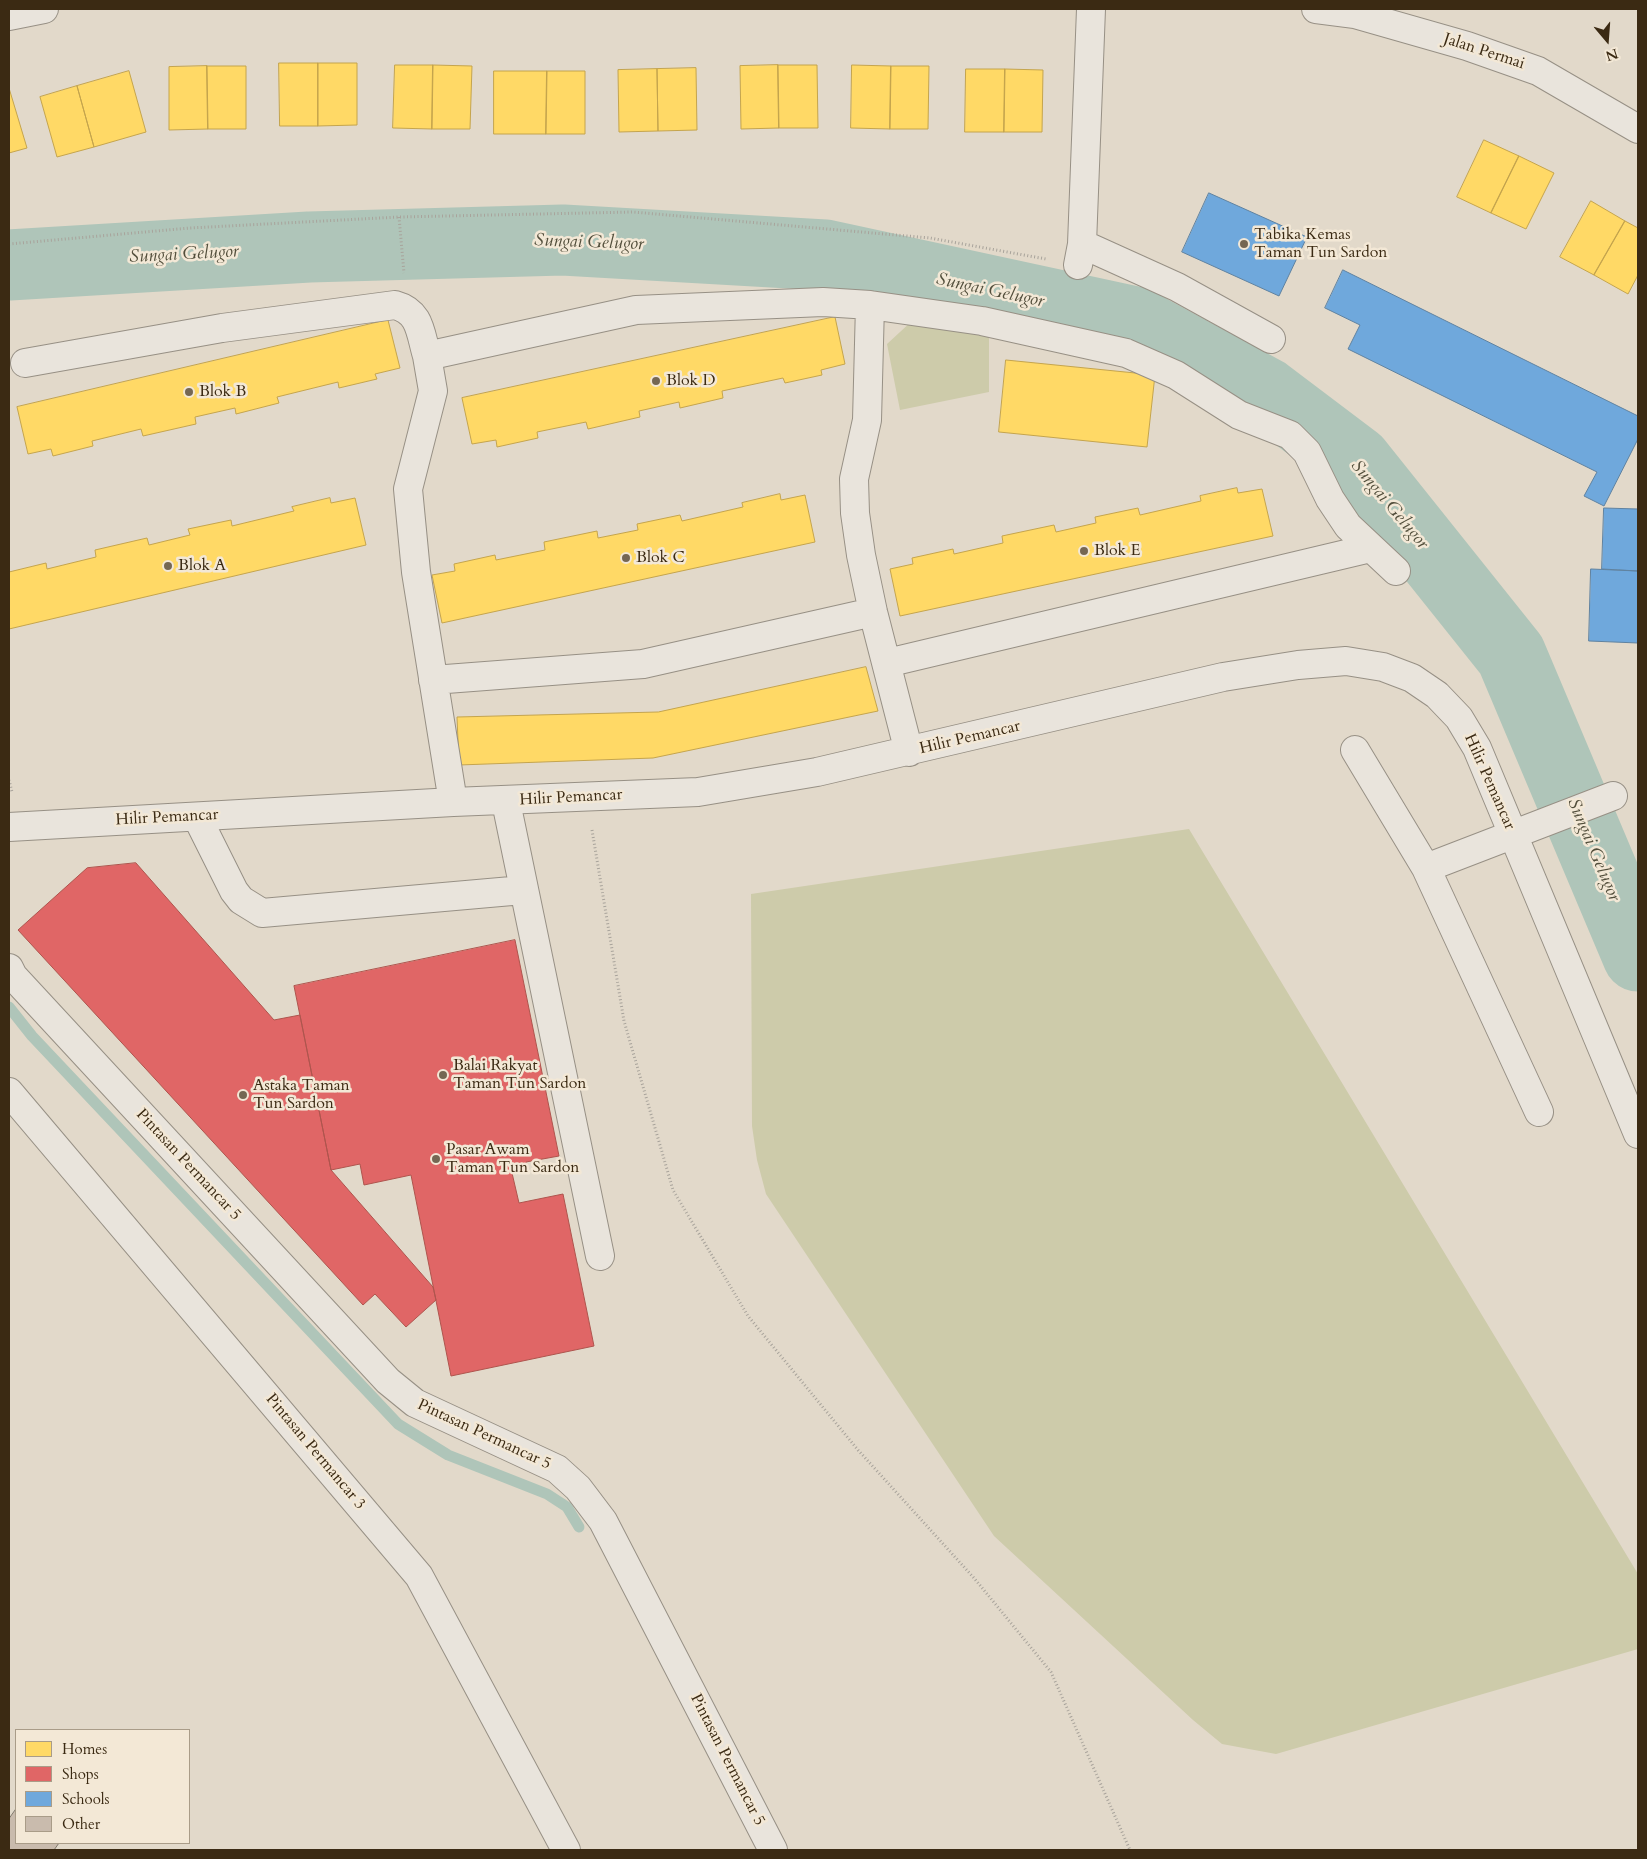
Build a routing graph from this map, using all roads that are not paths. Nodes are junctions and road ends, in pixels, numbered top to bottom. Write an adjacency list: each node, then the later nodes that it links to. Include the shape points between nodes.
1 (44, 9): 5 (street)
2 (1091, 9): 8 (street, via 1080,255 1177,286)
3 (1316, 9): 4 (street, Jalan Permai)
4 (1354, 11): 6 (street, Jalan Permai, via 1538,70)
5 (9, 16)
6 (1638, 130)
7 (870, 305): 9 (street, via 822,302 636,310); 11 (street, via 982,321 1117,351 1176,375 1239,415 1290,435 1307,452 1330,500 1348,526); 13 (street, via 867,420 854,479 857,530)
8 (1271, 339)
9 (427, 356): 10 (street, via 415,316 407,308 386,305 222,328); 15 (street, via 433,392 408,489 416,572)
10 (25, 363)
11 (1371, 548): 12 (street); 14 (street)
12 (1396, 571)
13 (873, 612): 14 (street); 15 (street, via 643,664)
14 (887, 663): 17 (street)
15 (433, 680): 19 (street)
16 (1356, 750): 24 (street)
17 (909, 752): 20 (street, Hilir Pemancar, via 817,772 698,792); 23 (street, Hilir Pemancar, via 1223,677 1346,661 1383,667 1412,678 1437,695 1459,718 1476,748)
18 (1614, 796): 23 (street)
19 (453, 802): 20 (street, Hilir Pemancar); 21 (street, Hilir Pemancar)
20 (506, 802): 25 (street)
21 (197, 817): 22 (street, Hilir Pemancar); 25 (street, via 234,890 241,900 262,913)
22 (9, 827)
23 (1512, 834): 24 (street); 29 (street, Hilir Pemancar)
24 (1426, 868): 28 (street)
25 (523, 890): 30 (street)
26 (9, 968): 32 (street, Pintasan Permancar 5, via 388,1381 415,1403 557,1469 578,1488 603,1521)
27 (9, 1092): 31 (street, Pintasan Permancar 3, via 419,1576)
28 (1539, 1112)
29 (1638, 1134)
30 (600, 1256)
31 (566, 1850)
32 (774, 1850)

